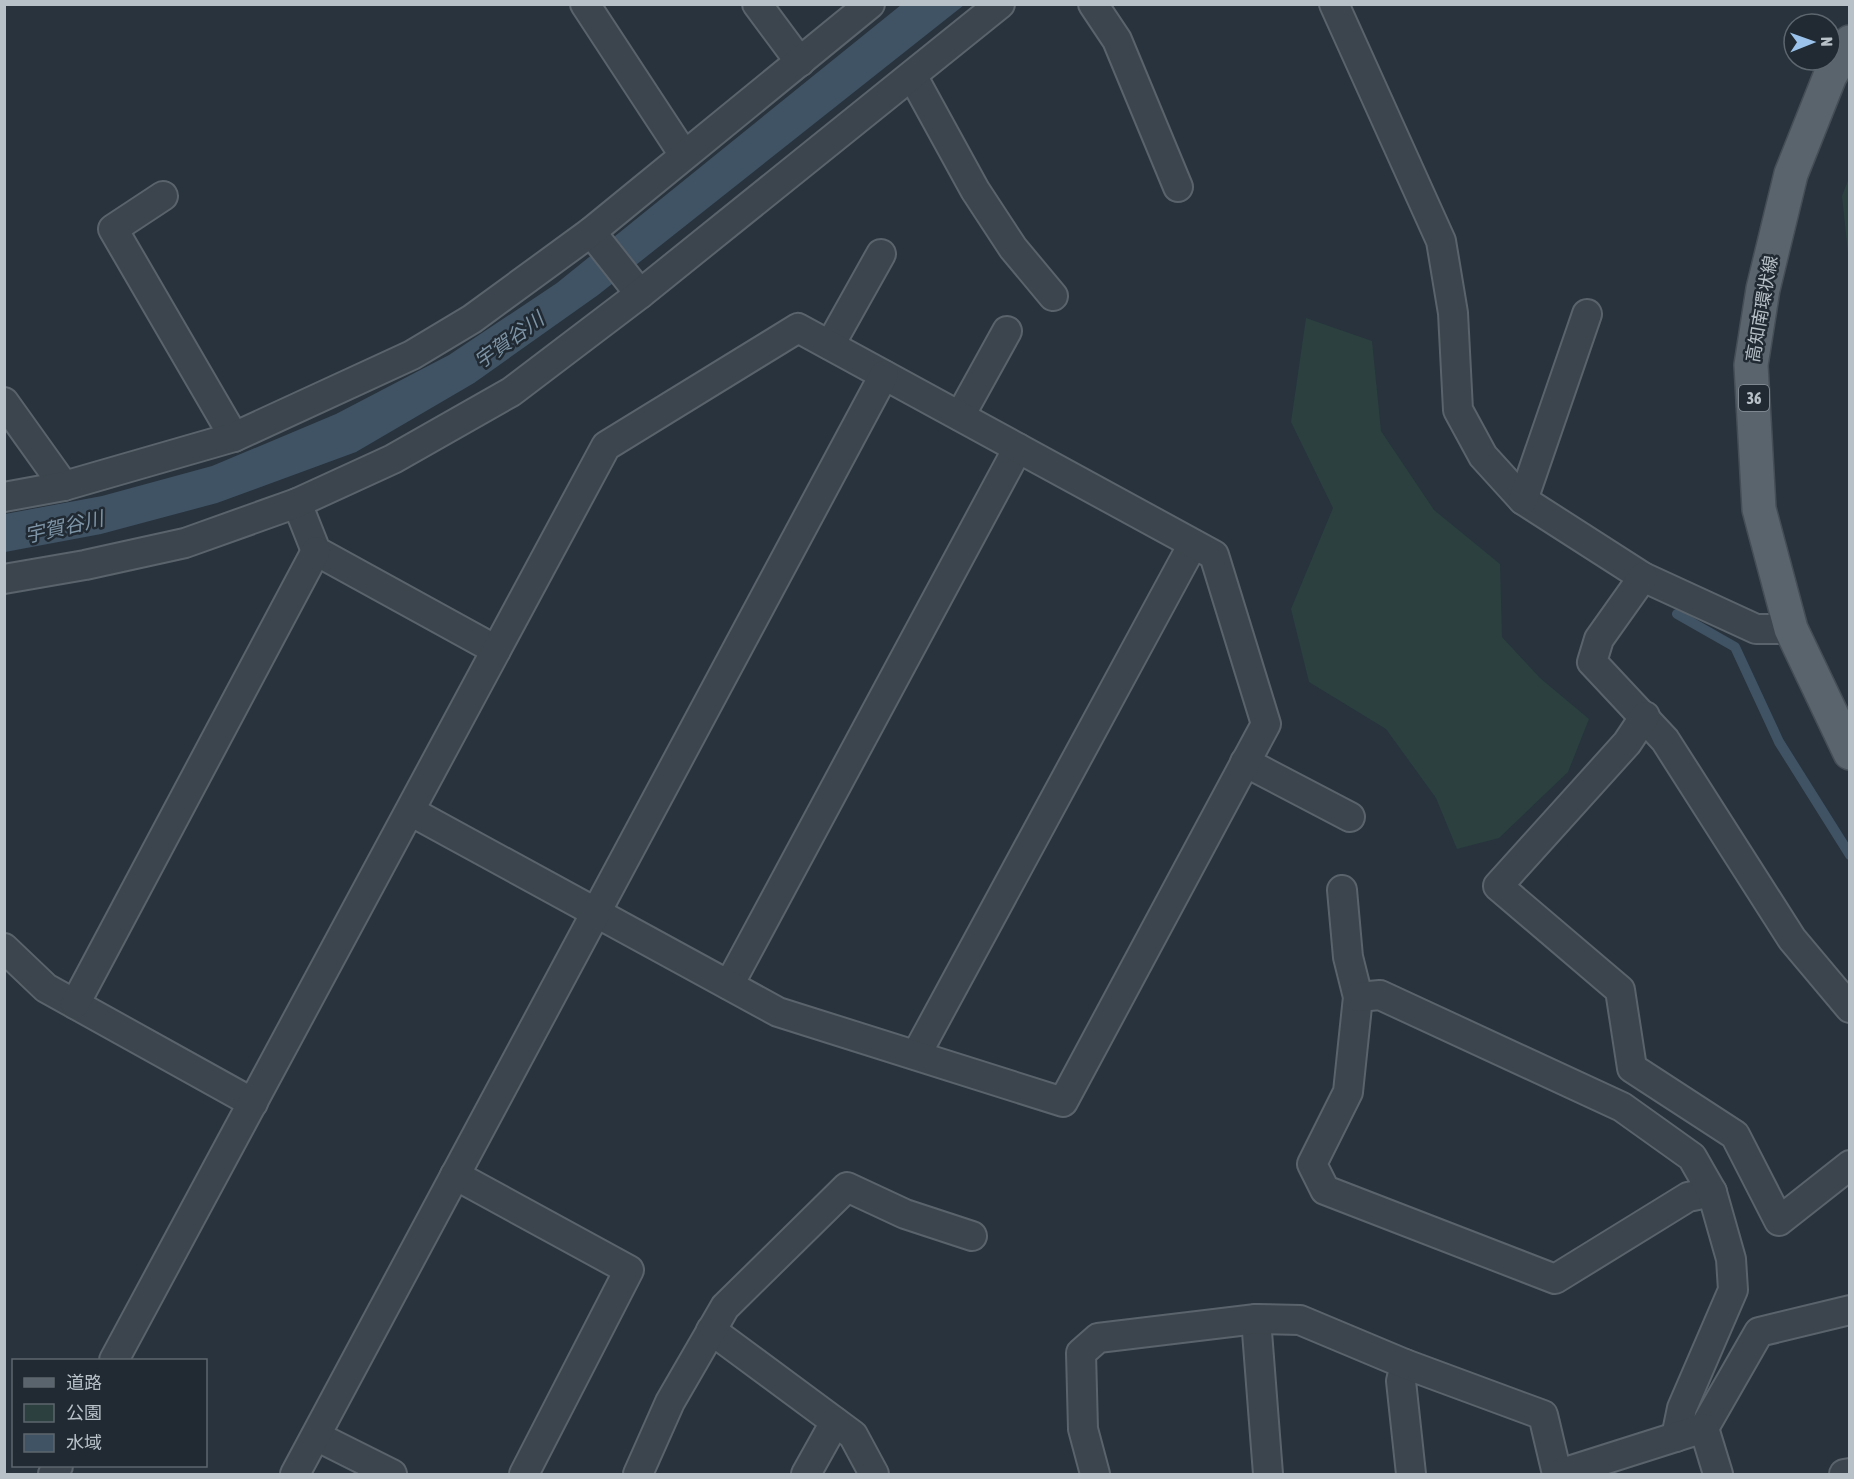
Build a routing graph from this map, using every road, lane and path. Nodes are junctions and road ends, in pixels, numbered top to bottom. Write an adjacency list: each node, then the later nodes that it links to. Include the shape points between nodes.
1 (585, 4): 10 (street)
2 (757, 4): 8 (street)
3 (870, 4): 8 (street)
4 (1000, 4): 9 (street)
5 (1093, 4): 11 (street, via 1117,40)
6 (1334, 4): 27 (street, via 1441,241 1453,313 1458,410 1483,456)
7 (1850, 42): 33 (main road, 高知南環状線 / 36, via 1830,76 1791,174 1763,289 1751,365 1760,509)
8 (800, 62): 10 (street)
9 (913, 77): 15 (street); 16 (street, via 975,190 1013,248)
10 (684, 155): 13 (street)
11 (1178, 187)
12 (163, 196): 23 (street, via 113,229)
13 (595, 237): 15 (street); 23 (street, via 412,355)
14 (880, 254): 19 (street)
15 (636, 290): 28 (street, via 511,392 393,459)
16 (1053, 296)
17 (1587, 314): 27 (street)
18 (1006, 331): 22 (street)
19 (830, 345): 20 (street); 34 (street, via 798,328 606,446)
20 (884, 375): 22 (street); 41 (street)
21 (4, 402): 25 (street)
22 (960, 416): 24 (street)
23 (234, 437): 25 (street)
24 (1018, 448): 29 (street); 43 (street)
25 (64, 486): 26 (street)
26 (4, 497)
27 (1523, 500): 31 (street)
28 (297, 502): 30 (street); 32 (street, via 185,543)
29 (1193, 544): 37 (street, via 1214,555 1266,724); 47 (street)
30 (316, 551): 34 (street); 45 (street)
31 (1643, 577): 33 (street, via 1756,629); 35 (street, via 1599,639 1592,662)
32 (4, 579)
33 (1791, 629): 36 (main road, 高知南環状線 / 36)
34 (496, 650): 38 (street)
35 (1645, 716): 46 (street, via 1665,740 1792,939); 49 (street, via 1627,742 1497,886 1620,990 1632,1068 1735,1135 1779,1221)
36 (1850, 753)
37 (1245, 762): 39 (street); 47 (street, via 1063,1102)
38 (410, 811): 41 (street); 48 (street)
39 (1350, 817)
40 (1342, 890): 44 (street, via 1348,957)
41 (596, 913): 43 (street); 50 (street)
42 (4, 948): 45 (street, via 46,988)
43 (729, 985): 47 (street, via 778,1012)
44 (1358, 997): 51 (street, via 1380,994 1622,1107 1692,1157); 51 (street, via 1348,1092 1312,1164 1325,1190 1555,1279 1688,1197)
45 (75, 1004): 48 (street)
46 (1850, 1008)
47 (916, 1055)
48 (253, 1103): 56 (street)
49 (1850, 1165)
50 (455, 1175): 60 (street); 65 (street, via 629,1270)
51 (1712, 1192): 61 (street, via 1731,1259 1732,1290 1682,1408)
52 (972, 1236): 55 (street, via 905,1214 847,1187 725,1307)
53 (1850, 1310): 59 (street, via 1759,1332)
54 (1256, 1319): 57 (street, via 1300,1320); 69 (street, via 1098,1338 1081,1353 1083,1429); 70 (street)
55 (711, 1330): 58 (street); 66 (street, via 670,1402)
56 (115, 1359)
57 (1405, 1364): 71 (street, via 1401,1381); 72 (street, via 1543,1415)
58 (835, 1422): 67 (street); 68 (street, via 853,1435)
59 (1704, 1428): 61 (street); 73 (street)
60 (316, 1436): 63 (street); 64 (street)
61 (1676, 1437): 72 (street)
62 (1850, 1473): 74 (street)
63 (295, 1474)
64 (392, 1474)
65 (524, 1474)
66 (638, 1474)
67 (806, 1474)
68 (874, 1474)
69 (1095, 1474)
70 (1268, 1474)
71 (1411, 1474)
72 (1558, 1474)
73 (1718, 1474)
74 (1844, 1474)

